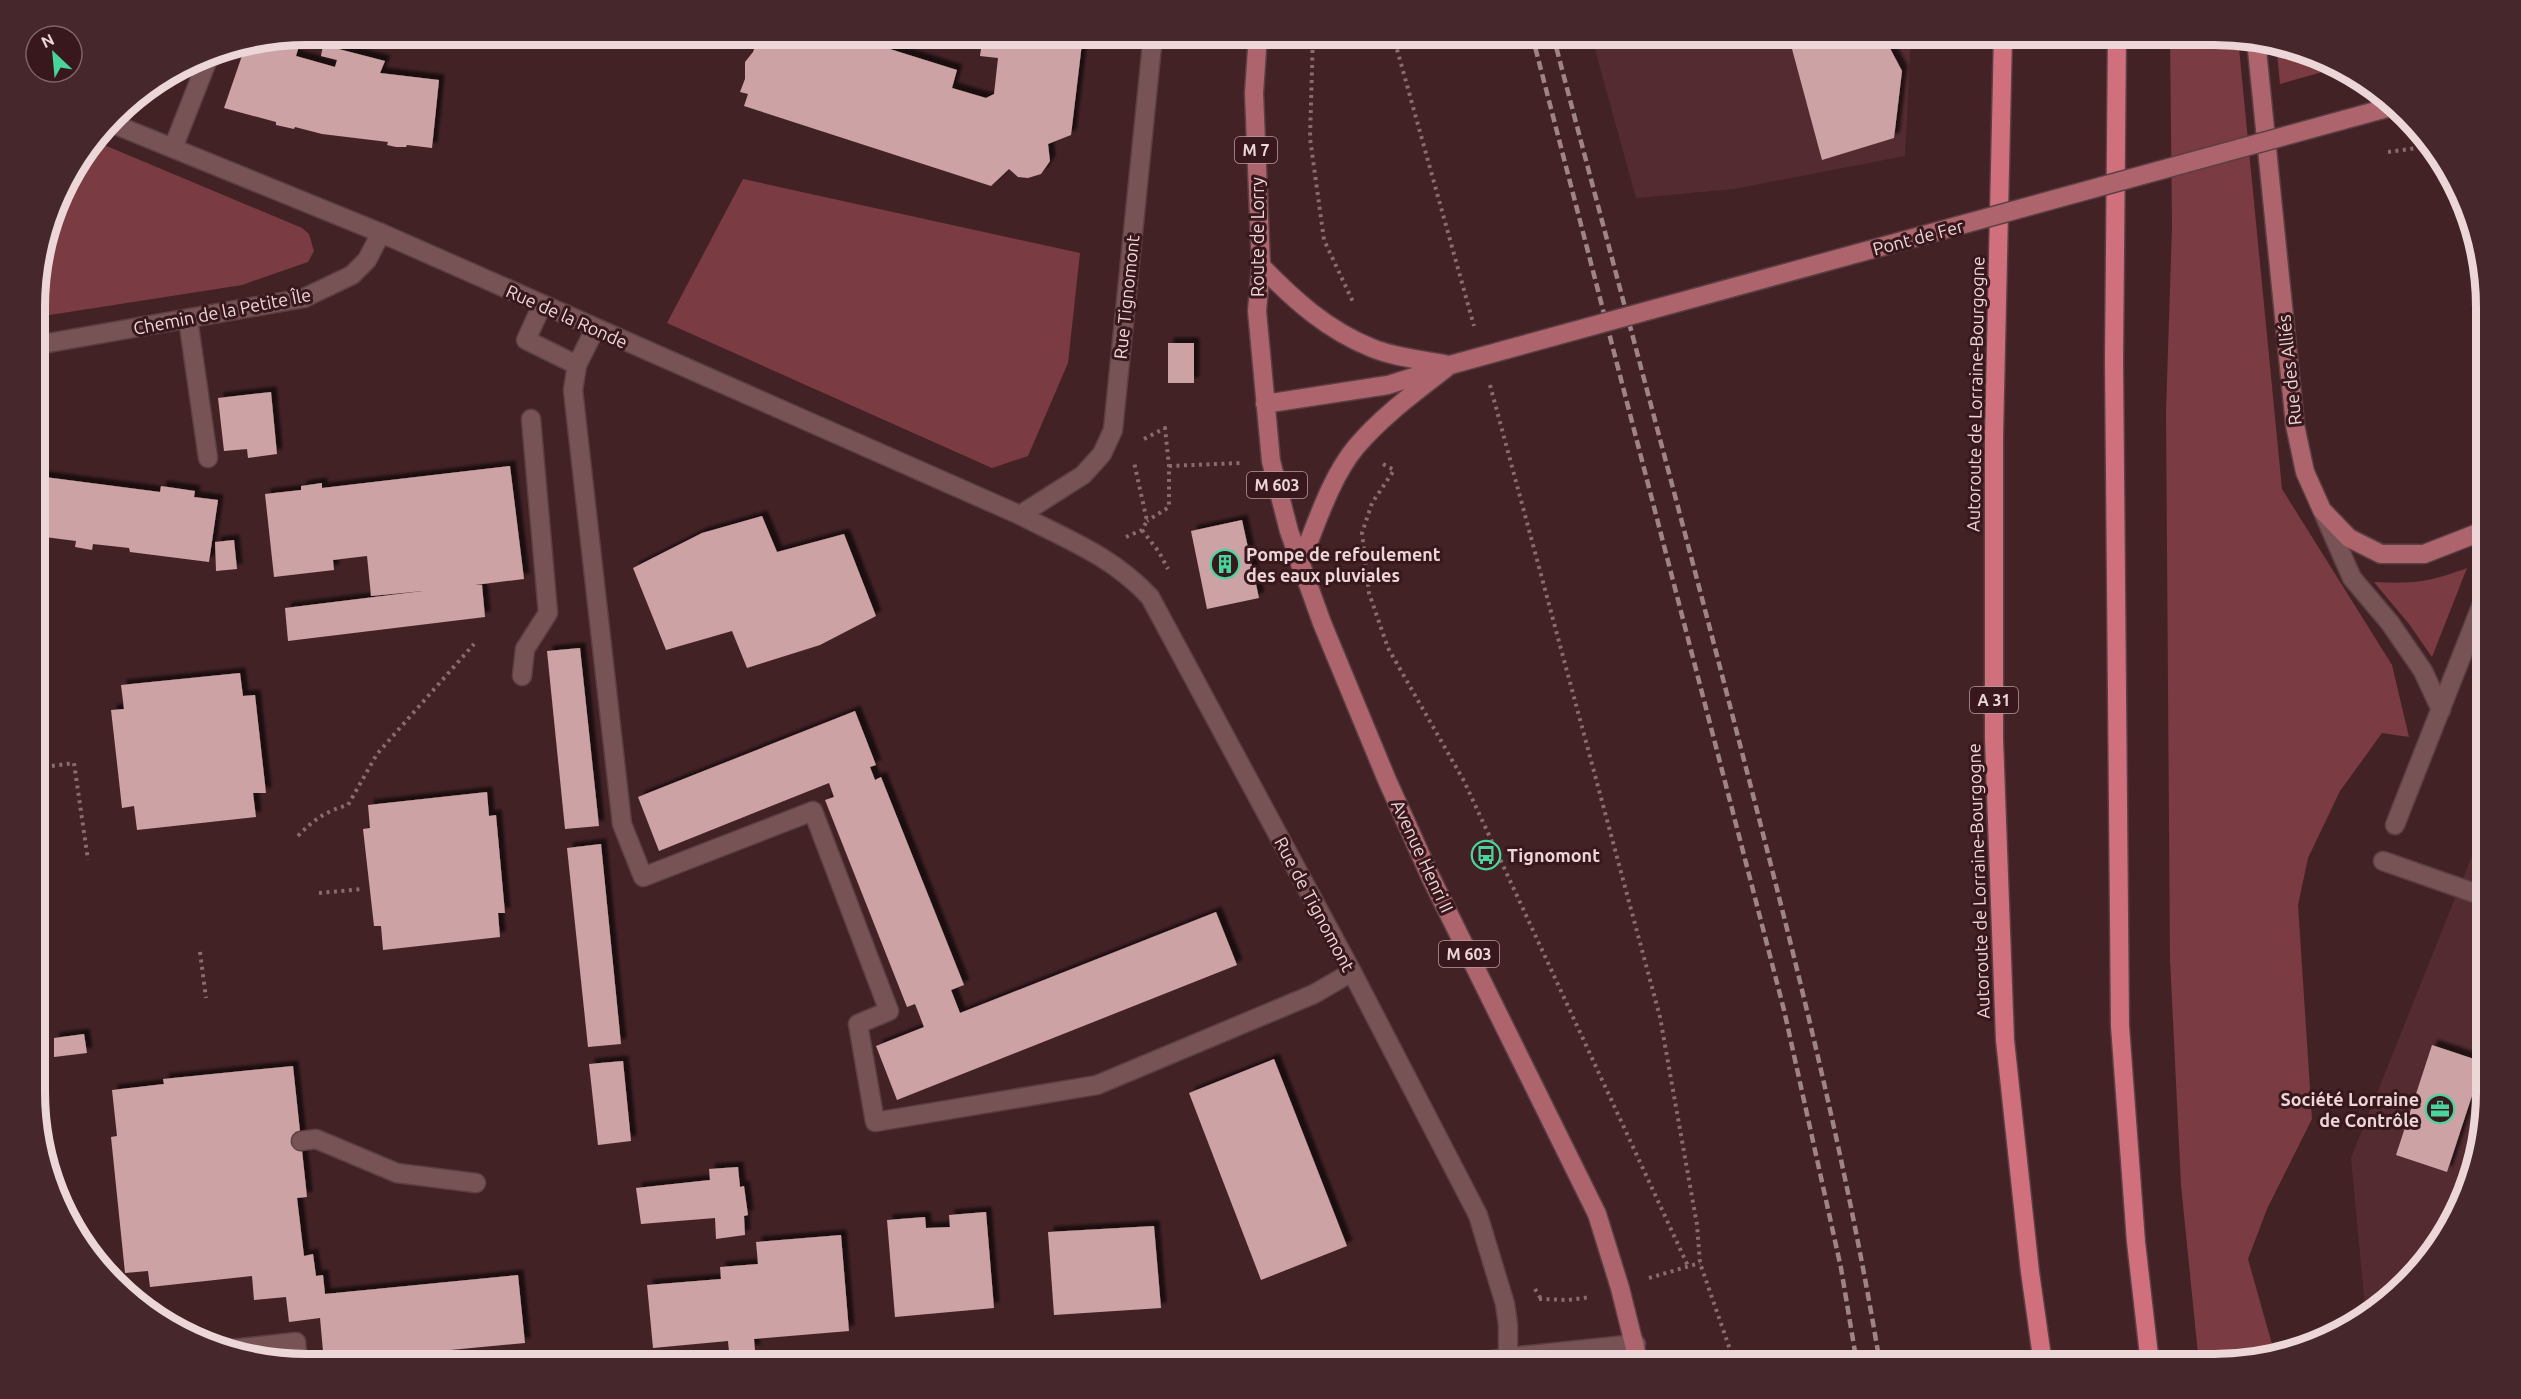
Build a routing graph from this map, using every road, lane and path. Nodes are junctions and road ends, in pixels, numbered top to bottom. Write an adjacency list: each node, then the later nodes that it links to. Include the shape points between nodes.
1 (1152, 45): 33 (street, Rue Tignomont, via 1113,430 1102,454 1083,475)
2 (1257, 45): 15 (main road, Route de Lorry / M 7, via 1254,93)
3 (1313, 45): 16 (path, via 1310,138 1323,240)
4 (1396, 45): 20 (path)
5 (2003, 45): 62 (highway, Autoroute de Lorraine-Bourgogne / A 31, via 1994,436 1994,750 2005,1040)
6 (2117, 45): 63 (highway, via 2114,361 2120,1026)
7 (2257, 49): 32 (main road, Rue des Alliés, via 2295,425 2305,472)
8 (205, 66): 11 (street)
9 (2386, 109): 23 (main road, Pont de Fer / M 603, bridge)
10 (118, 126): 11 (street, Rue de la Ronde)
11 (173, 148): 14 (street, Rue de la Ronde)
12 (2423, 148): 13 (path)
13 (2388, 152)
14 (381, 233): 17 (street, Rue de la Ronde); 18 (street, Chemin de la Petite Île, via 367,260 331,287 304,298)
15 (1260, 266): 23 (main road, M 603, via 1323,323 1374,349); 25 (main road, Route de Lorry / M 7, via 1257,310)
16 (1350, 298)
17 (542, 305): 19 (street, Rue de la Ronde); 22 (street, via 526,340)
18 (188, 319): 21 (street, Chemin de la Petite Île); 28 (street)
19 (595, 329): 22 (street); 33 (street, Rue de la Ronde)
20 (1476, 331)
21 (45, 344)
22 (578, 365): 50 (street, via 573,390 622,824 643,877 813,811 890,1011 858,1024 875,1122 1097,1085 1314,994)
23 (1450, 365): 25 (main road, M 603, via 1388,385); 36 (main road, M 603, via 1391,411 1354,449 1333,486)
24 (1488, 377): 54 (path, via 1660,1017 1697,1225)
25 (1264, 404): 29 (main road, Avenue Henri II / M 603)
26 (531, 418): 39 (street, via 548,613 525,649)
27 (1165, 428): 31 (path)
28 (208, 458)
29 (1271, 461): 31 (path); 36 (main road, Avenue Henri II / M 603)
30 (1381, 462): 54 (path, via 1394,470 1371,503 1362,533 1369,593 1388,648 1464,781 1688,1266)
31 (1169, 466): 34 (path, via 1169,507)
32 (2322, 510): 35 (main road, Rue des Alliés, via 2349,538 2381,554 2424,554); 40 (street, via 2352,578 2423,671)
33 (1020, 514): 50 (street, Rue de Tignomont, via 1108,560 1130,575 1150,597)
34 (1147, 521)
35 (2476, 534)
36 (1300, 564): 55 (main road, Avenue Henri II / M 603, via 1426,867 1598,1215)
37 (2476, 620): 40 (street)
38 (474, 644): 43 (path, via 377,754 348,805 331,809)
39 (522, 676)
40 (2441, 710): 42 (street)
41 (45, 767): 44 (path, via 74,763)
42 (2395, 825)
43 (298, 836)
44 (88, 860)
45 (2383, 861): 48 (street)
46 (363, 889): 47 (path)
47 (320, 893)
48 (2476, 894)
49 (200, 952): 51 (path)
50 (1352, 972): 58 (street, Rue de Tignomont, via 1478,1215 1505,1304)
51 (206, 998)
52 (301, 1141): 53 (street, via 316,1139 396,1173)
53 (476, 1183)
54 (1700, 1263): 61 (path)
55 (1636, 1344): 59 (street); 60 (main road, Avenue Henri II / M 603)
56 (248, 1347): 57 (street, via 296,1342)
57 (297, 1353)
58 (1509, 1354)
59 (1557, 1354)
60 (1638, 1354)
61 (1732, 1354)
62 (2042, 1354)
63 (2149, 1354)

